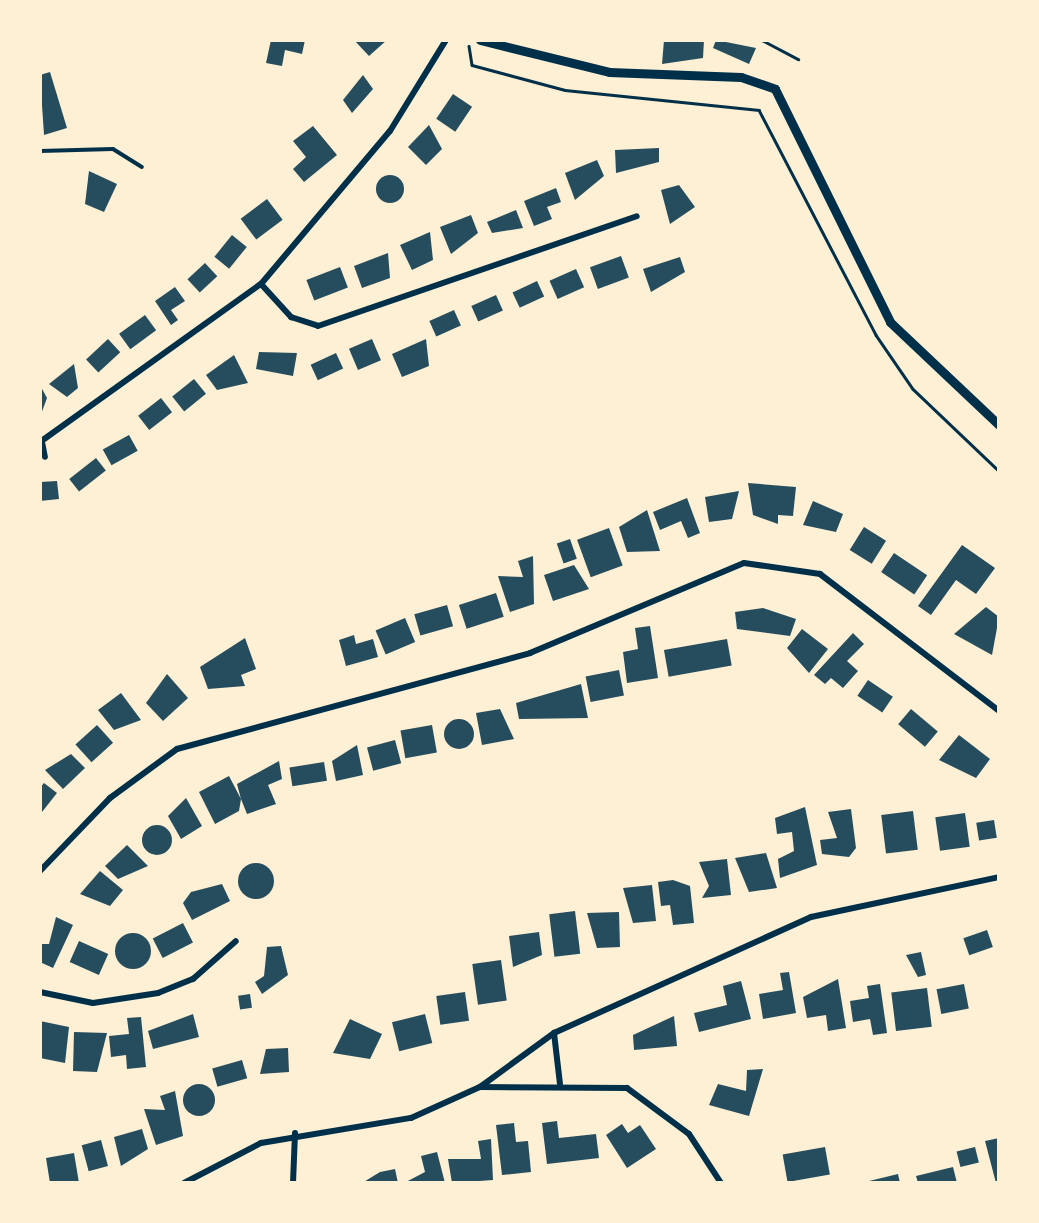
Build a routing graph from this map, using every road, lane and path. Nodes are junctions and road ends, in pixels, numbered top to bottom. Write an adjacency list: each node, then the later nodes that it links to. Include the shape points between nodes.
1 (446, 40): 9 (street, via 390,131)
2 (468, 40): 13 (path, via 472,64 548,86 759,110 876,336 913,389)
3 (480, 40): 10 (street, via 609,72 741,77 775,89 890,322)
4 (762, 40): 5 (path)
5 (798, 60)
6 (40, 151): 7 (lane, via 112,149)
7 (142, 167)
8 (637, 216): 9 (street, via 318,326 290,317)
9 (261, 284): 11 (street)
10 (999, 425)
11 (41, 442): 12 (street)
12 (45, 457)
13 (999, 471)
14 (999, 711): 15 (street, via 820,574 744,563 530,653 176,749 110,798)
15 (40, 871)
16 (999, 877): 19 (street, via 811,917)
17 (236, 941): 18 (street, via 193,979 158,993 93,1003)
18 (40, 992)
19 (554, 1034): 20 (street); 21 (street)
20 (560, 1084): 21 (street); 25 (street, via 627,1088 659,1106)
21 (480, 1087): 22 (street, via 411,1118)
22 (295, 1134): 23 (street); 24 (street)
23 (184, 1183)
24 (293, 1183)
25 (721, 1183)

